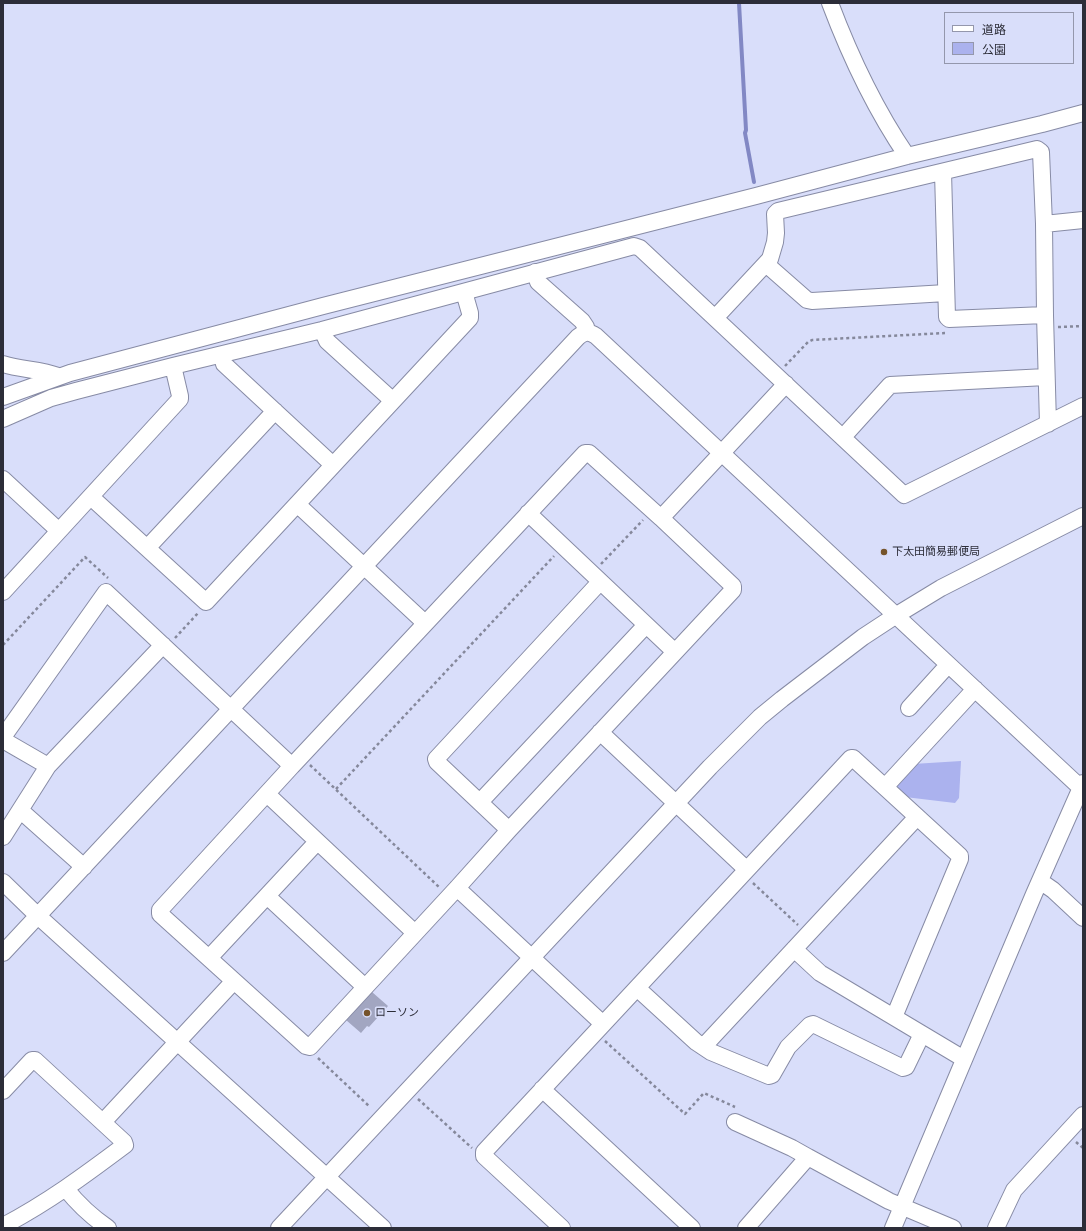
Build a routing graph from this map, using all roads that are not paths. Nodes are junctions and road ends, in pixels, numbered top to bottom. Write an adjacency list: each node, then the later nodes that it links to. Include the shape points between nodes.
1 (830, 3): 3 (street, via 842,36 889,129)
2 (1083, 113): 3 (street)
3 (906, 156): 18 (street)
4 (942, 172): 6 (street, via 1037,149 1041,152); 7 (street, via 778,211 775,214 776,242); 10 (street)
5 (1083, 220): 6 (street)
6 (1044, 224): 12 (street)
7 (766, 264): 10 (street, via 807,300 812,301); 11 (street)
8 (534, 272): 9 (street); 11 (street, via 634,246 640,248); 14 (street, via 538,282 582,321)
9 (464, 292): 13 (street); 22 (street, via 470,318)
10 (946, 292): 12 (street, via 948,319)
11 (715, 318): 20 (street)
12 (1045, 322): 19 (street)
13 (322, 330): 15 (street); 22 (street, via 327,341)
14 (587, 332): 28 (street, via 596,336); 38 (street, via 578,337)
15 (222, 355): 17 (street); 24 (street, via 224,364)
16 (3, 364): 18 (street)
17 (173, 366): 25 (street, via 52,398); 31 (street, via 180,399)
18 (58, 376): 21 (street)
19 (1046, 377): 26 (street); 27 (street, via 890,385)
20 (781, 380): 27 (street); 28 (street)
21 (3, 396)
22 (392, 400): 29 (street)
23 (1083, 406): 26 (street)
24 (275, 411): 29 (street); 37 (street)
25 (3, 419)
26 (1048, 424): 27 (street, via 904,495)
27 (843, 437)
28 (721, 453): 35 (street); 41 (street)
29 (334, 465): 32 (street)
30 (3, 479): 36 (street)
31 (91, 497): 36 (street); 37 (street)
32 (297, 504): 37 (street, via 206,602); 38 (street)
33 (528, 513): 35 (street, via 584,453 589,453); 39 (street); 42 (street)
34 (1083, 516): 41 (street, via 942,588)
35 (661, 518): 45 (street, via 733,586 733,590)
36 (59, 531): 40 (street)
37 (148, 547)
38 (364, 566): 42 (street); 49 (street)
39 (600, 582): 43 (street); 58 (street, via 436,759)
40 (3, 592)
41 (895, 616): 46 (street); 59 (street, via 830,661 782,699 737,740)
42 (425, 623): 53 (street)
43 (646, 625): 45 (street); 58 (street)
44 (163, 645): 49 (street); 51 (street, via 106,592); 54 (street)
45 (675, 652): 50 (street)
46 (948, 665): 47 (street); 48 (street)
47 (975, 689): 55 (street); 56 (street)
48 (909, 708)
49 (231, 709): 53 (street); 65 (street)
50 (600, 732): 59 (street); 62 (street)
51 (3, 737)
52 (3, 740): 54 (street)
53 (297, 762): 57 (street)
54 (48, 766): 60 (street)
55 (885, 787): 61 (street); 66 (street, via 851,758)
56 (1082, 787): 67 (street)
57 (267, 794): 64 (street); 76 (street, via 160,910 160,914)
58 (480, 802): 62 (street)
59 (676, 803): 66 (street); 77 (street)
60 (20, 810): 63 (street); 65 (street)
61 (917, 817): 74 (street); 81 (street, via 960,856 960,859)
62 (509, 830): 69 (street)
63 (3, 836)
64 (317, 842): 70 (street); 73 (street)
65 (84, 867): 71 (street)
66 (745, 871): 80 (street)
67 (1040, 881): 72 (street); 86 (street)
68 (3, 882): 71 (street)
69 (453, 892): 73 (street); 77 (street)
70 (267, 896): 76 (street); 79 (street)
71 (38, 916): 75 (street); 84 (street)
72 (1083, 918)
73 (415, 933): 79 (street)
74 (794, 949): 81 (street, via 820,972); 85 (street)
75 (3, 953)
76 (209, 958): 78 (street)
77 (531, 958): 82 (street); 93 (street)
78 (234, 981): 79 (street, via 310,1047); 84 (street)
79 (365, 987)
80 (637, 988): 82 (street); 85 (street)
81 (894, 1017): 83 (street)
82 (599, 1028): 87 (street)
83 (922, 1034): 85 (street, via 904,1068 813,1024 810,1024 788,1047 769,1076); 86 (street)
84 (177, 1043): 91 (street); 93 (street)
85 (703, 1047)
86 (964, 1059): 95 (street)
87 (542, 1089): 100 (street, via 484,1152 484,1156); 101 (street)
88 (3, 1091): 91 (street, via 32,1060 35,1060)
89 (1083, 1115): 105 (street, via 1014,1190)
90 (737, 1116): 92 (street)
91 (103, 1122): 94 (street, via 124,1142 124,1145)
92 (808, 1157): 95 (street); 102 (street)
93 (326, 1177): 98 (street); 99 (street)
94 (66, 1189): 96 (street); 97 (street, via 98,1222)
95 (902, 1207): 103 (street); 104 (street)
96 (3, 1226)
97 (108, 1228)
98 (279, 1228)
99 (383, 1228)
100 (562, 1228)
101 (692, 1228)
102 (746, 1228)
103 (893, 1228)
104 (953, 1228)
105 (996, 1228)

